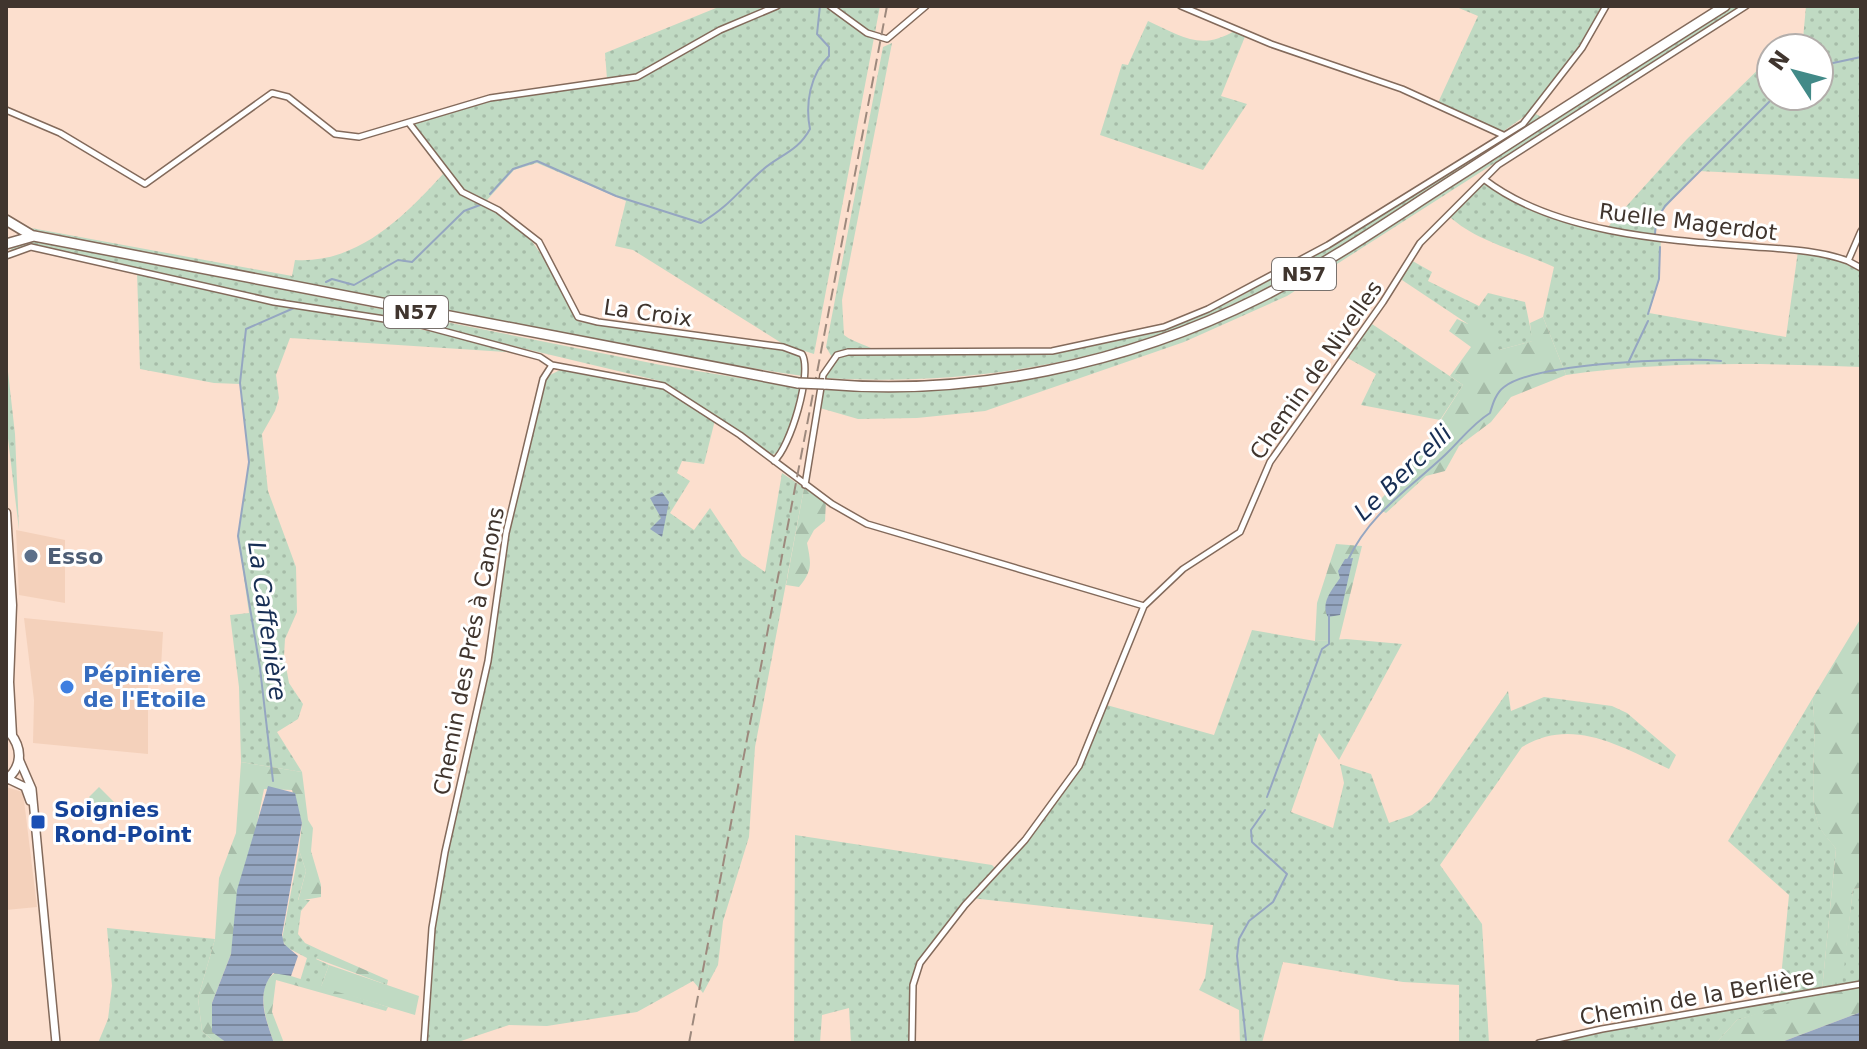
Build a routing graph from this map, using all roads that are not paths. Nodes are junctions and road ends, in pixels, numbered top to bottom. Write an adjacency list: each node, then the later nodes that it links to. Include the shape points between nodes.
1 (777, 6): 9 (street, via 720,30 637,77 498,96)
2 (830, 6): 3 (street, via 867,33 887,39)
3 (926, 6)
4 (1181, 6): 10 (street, via 1402,89)
5 (1606, 6): 10 (street, via 1530,118)
6 (1725, 6): 14 (highway, N57, bridge, via 1327,261 1210,320 1111,355 1009,377 903,386 798,383)
7 (1746, 6): 11 (street, Chemin de Nivelles, via 1498,165)
8 (6, 110): 9 (street, via 60,133 143,184 272,93 288,97 324,128 346,138)
9 (409, 123): 21 (street, La Croix, via 462,192 494,208 539,242 578,317 802,354 806,369 798,405 786,448)
10 (1503, 135): 22 (street, via 1286,269 1164,327 1052,351 837,355 823,375)
11 (1485, 180): 18 (street, Ruelle Magerdot, via 1597,229); 24 (street, Chemin de Nivelles, via 1413,251 1270,462 1240,532 1183,569)
12 (6, 222): 14 (highway, N57); 15 (highway)
13 (1861, 231): 18 (street)
14 (34, 236): 16 (highway, N57)
15 (6, 237)
16 (6, 244)
17 (6, 256): 20 (street, via 31,247 274,302 417,324 540,357)
18 (1848, 261): 19 (street, Ruelle Magerdot)
19 (1861, 268)
20 (552, 365): 21 (street, via 664,386); 32 (street, Chemin des Prés à Canons, via 543,379 506,533 488,661 432,928)
21 (774, 461): 22 (street)
22 (805, 485): 24 (street, via 878,528)
23 (6, 513): 25 (main road, via 12,605)
24 (1144, 606): 33 (street, Chemin de Nivelles, via 1079,766 1025,840 920,963 913,985)
25 (9, 682): 26 (main road); 27 (main road)
26 (6, 692)
27 (9, 733): 28 (main road)
28 (19, 759): 29 (main road); 31 (street, via 32,789)
29 (7, 780): 31 (street, via 25,787 30,801)
30 (1861, 984): 34 (street, Chemin de la Berlière)
31 (54, 1043)
32 (424, 1043)
33 (912, 1043)
34 (1539, 1043)

